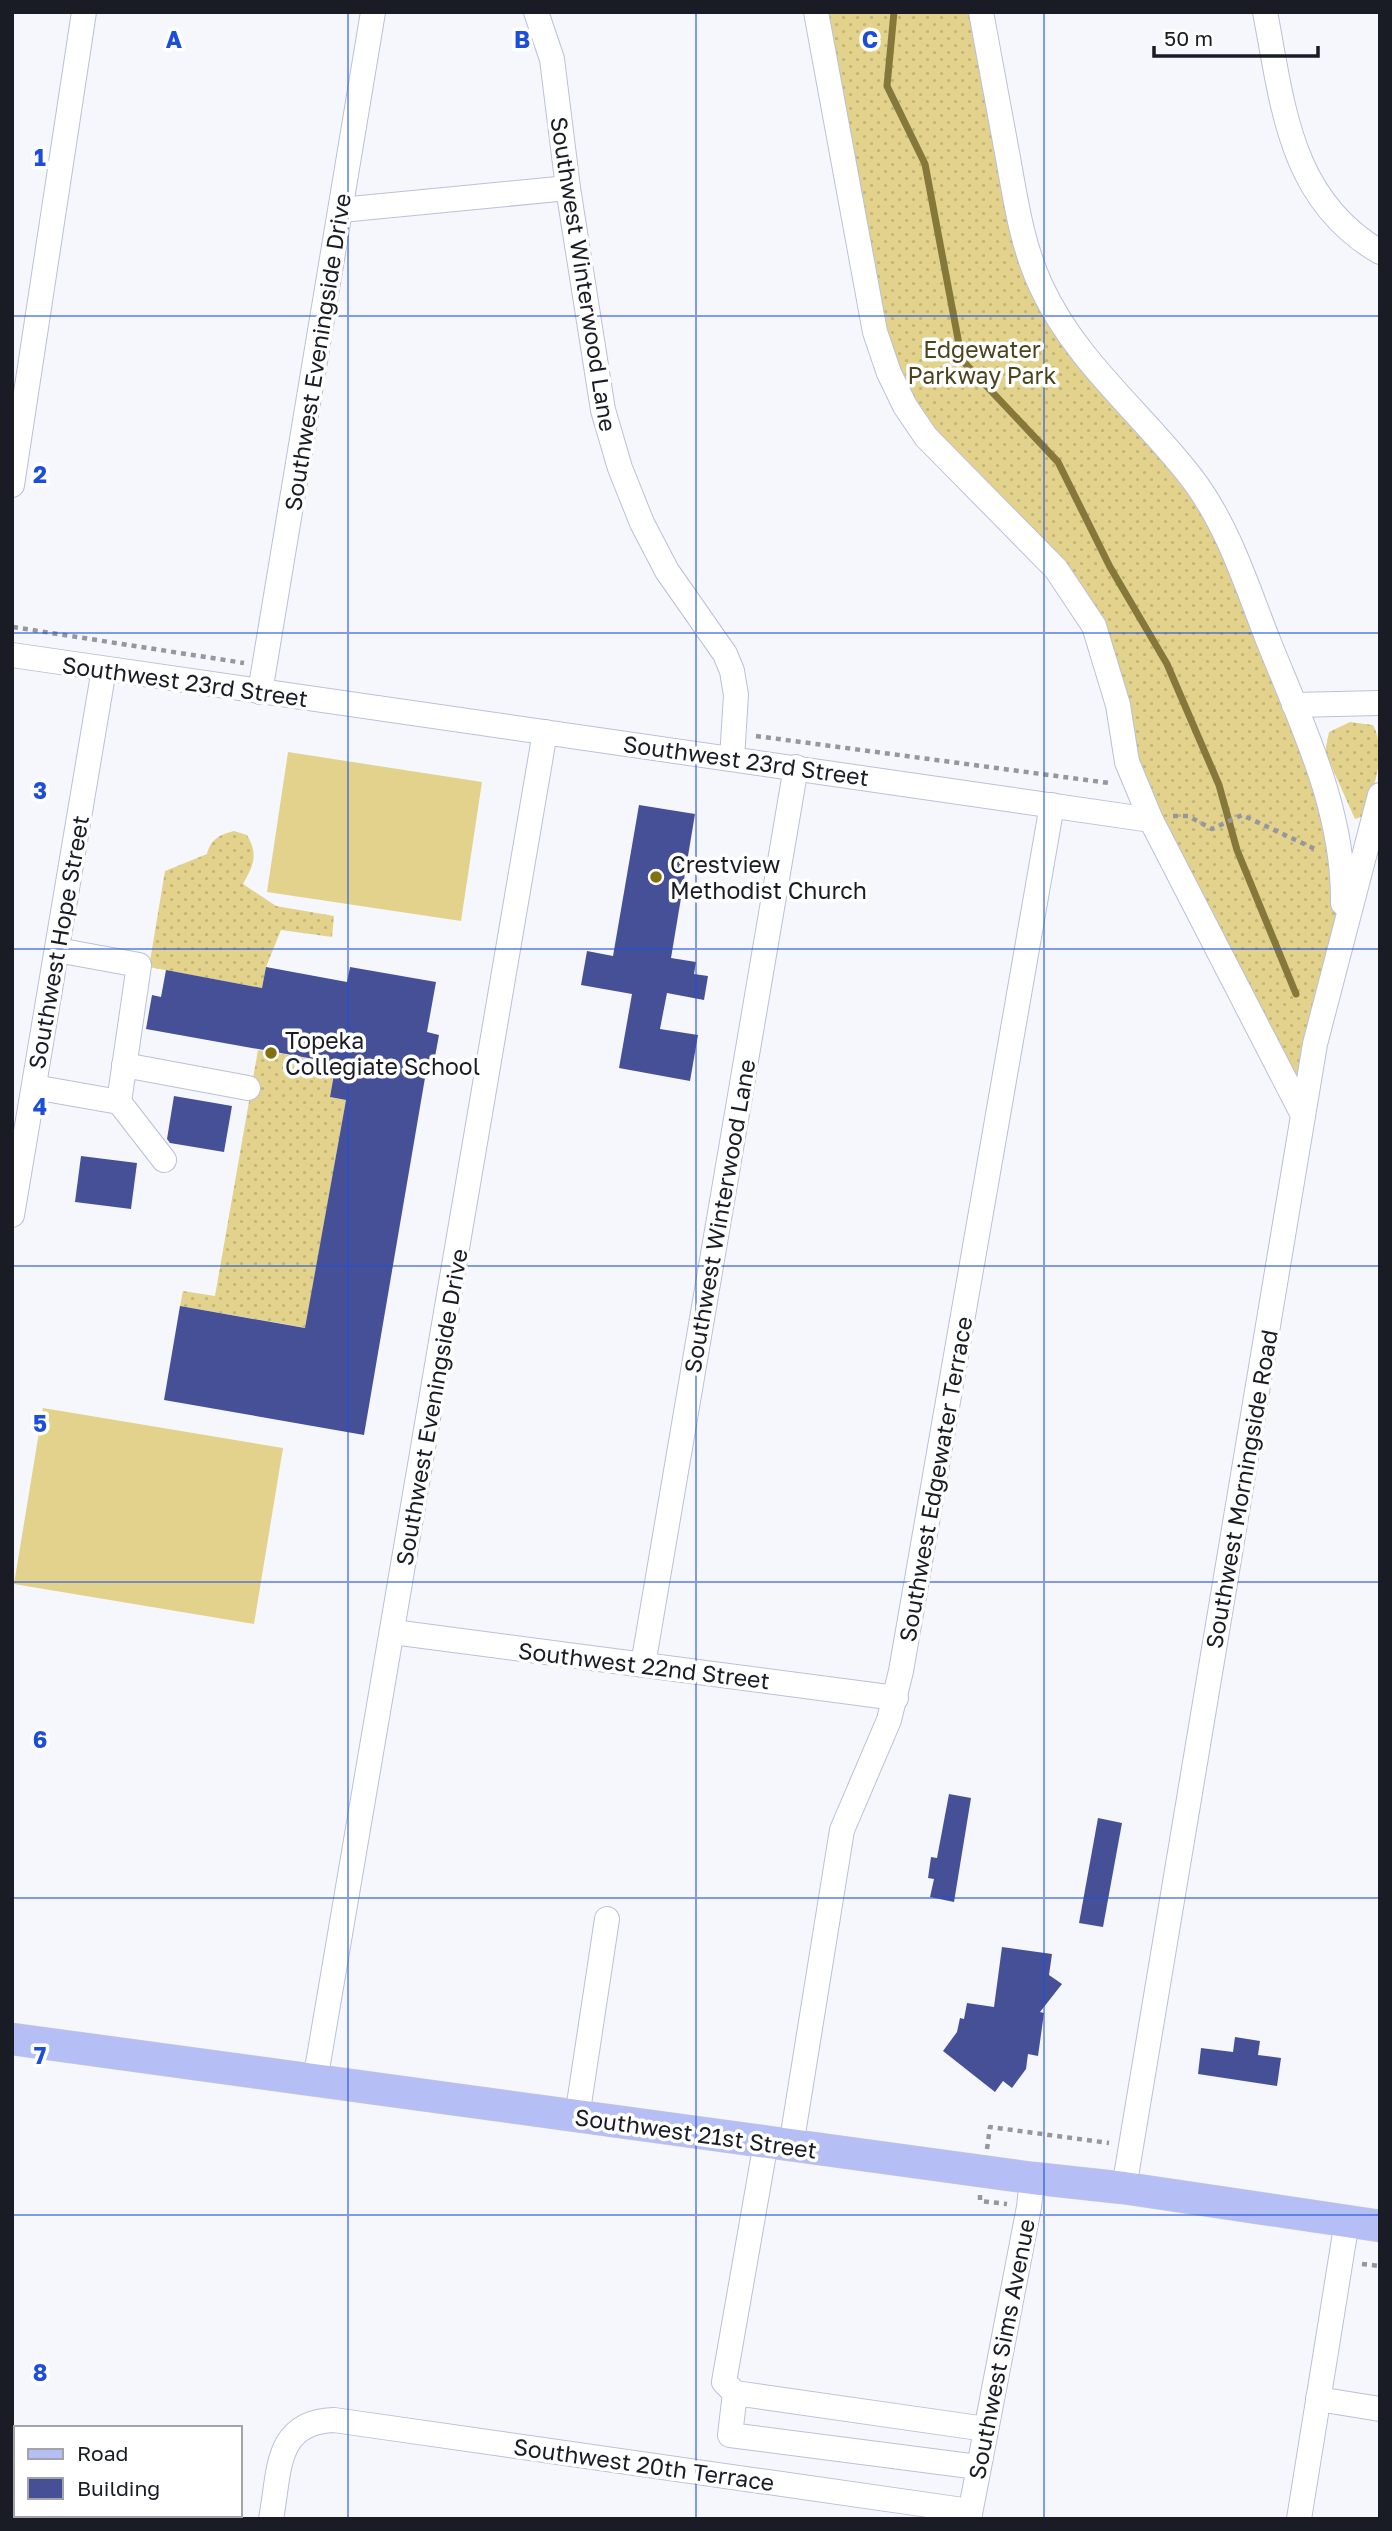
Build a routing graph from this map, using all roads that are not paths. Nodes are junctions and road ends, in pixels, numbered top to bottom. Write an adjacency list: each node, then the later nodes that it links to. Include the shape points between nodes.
1 (84, 12): 10 (street)
2 (373, 12): 8 (street, Southwest Eveningside Drive)
3 (537, 12): 7 (street, Southwest Winterwood Lane, via 552,58)
4 (816, 12): 21 (street, via 876,331 888,373 926,437 1034,544 1094,626 1118,705 1127,762)
5 (981, 12): 15 (street, via 1015,206 1041,286 1086,360 1156,433 1225,531)
6 (1265, 12): 9 (street, via 1291,143 1329,207)
7 (568, 188): 8 (street); 17 (street, Southwest Winterwood Lane, via 593,358 611,440 660,559 732,671 736,695)
8 (341, 210): 13 (street, Southwest Eveningside Drive)
9 (1380, 252)
10 (12, 485)
11 (12, 655): 12 (street, Southwest 23rd Street)
12 (104, 669): 13 (street, Southwest 23rd Street); 24 (street, Southwest Hope Street)
13 (260, 692): 16 (street, Southwest 23rd Street)
14 (1380, 704): 15 (street)
15 (1294, 705): 23 (street, via 1333,813 1343,909)
16 (545, 732): 17 (street, Southwest 23rd Street); 32 (street, Southwest Eveningside Drive)
17 (732, 758): 18 (street, Southwest 23rd Street)
18 (796, 767): 20 (street, Southwest 23rd Street); 33 (street, Southwest Winterwood Lane)
19 (1380, 795): 22 (street, Southwest Morningside Road)
20 (1052, 805): 21 (street, Southwest 23rd Street); 34 (street, Southwest Edgewater Terrace)
21 (1161, 818): 29 (street)
22 (1374, 843): 23 (street, Southwest Morningside Road)
23 (1348, 916): 29 (street, Southwest Morningside Road, via 1315,1044)
24 (57, 950): 25 (street, via 139,965); 26 (street, Southwest Hope Street)
25 (124, 1065): 27 (street); 28 (street)
26 (34, 1087): 28 (street); 31 (street, Southwest Hope Street)
27 (248, 1088)
28 (119, 1102): 30 (street)
29 (1303, 1115): 41 (street, Southwest Morningside Road)
30 (164, 1160)
31 (12, 1215)
32 (393, 1632): 33 (street, Southwest 22nd Street); 37 (street, Southwest Eveningside Drive)
33 (643, 1665): 34 (street, Southwest 22nd Street)
34 (896, 1698): 39 (street, Southwest Edgewater Terrace, via 842,1830)
35 (607, 1919): 38 (street)
36 (12, 2039): 37 (main road, Southwest 21st Street)
37 (315, 2081): 38 (main road, Southwest 21st Street)
38 (576, 2117): 39 (main road, Southwest 21st Street)
39 (778, 2144): 40 (main road, Southwest 21st Street); 44 (street, Southwest Edgewater Terrace, via 724,2382)
40 (1032, 2178): 41 (main road, Southwest 21st Street); 47 (street, Southwest Sims Avenue)
41 (1124, 2188): 42 (main road, Southwest 21st Street)
42 (1347, 2221): 43 (main road, Southwest 21st Street); 45 (street)
43 (1380, 2226)
44 (735, 2393): 47 (street); 48 (street, via 730,2435)
45 (1318, 2399): 46 (street); 51 (street)
46 (1380, 2409)
47 (986, 2429): 48 (street, Southwest Sims Avenue)
48 (978, 2468): 49 (street, Southwest Sims Avenue)
49 (969, 2515): 50 (street, Southwest 20th Terrace, via 318,2420 304,2425 285,2443)
50 (271, 2519)
51 (1299, 2519)

